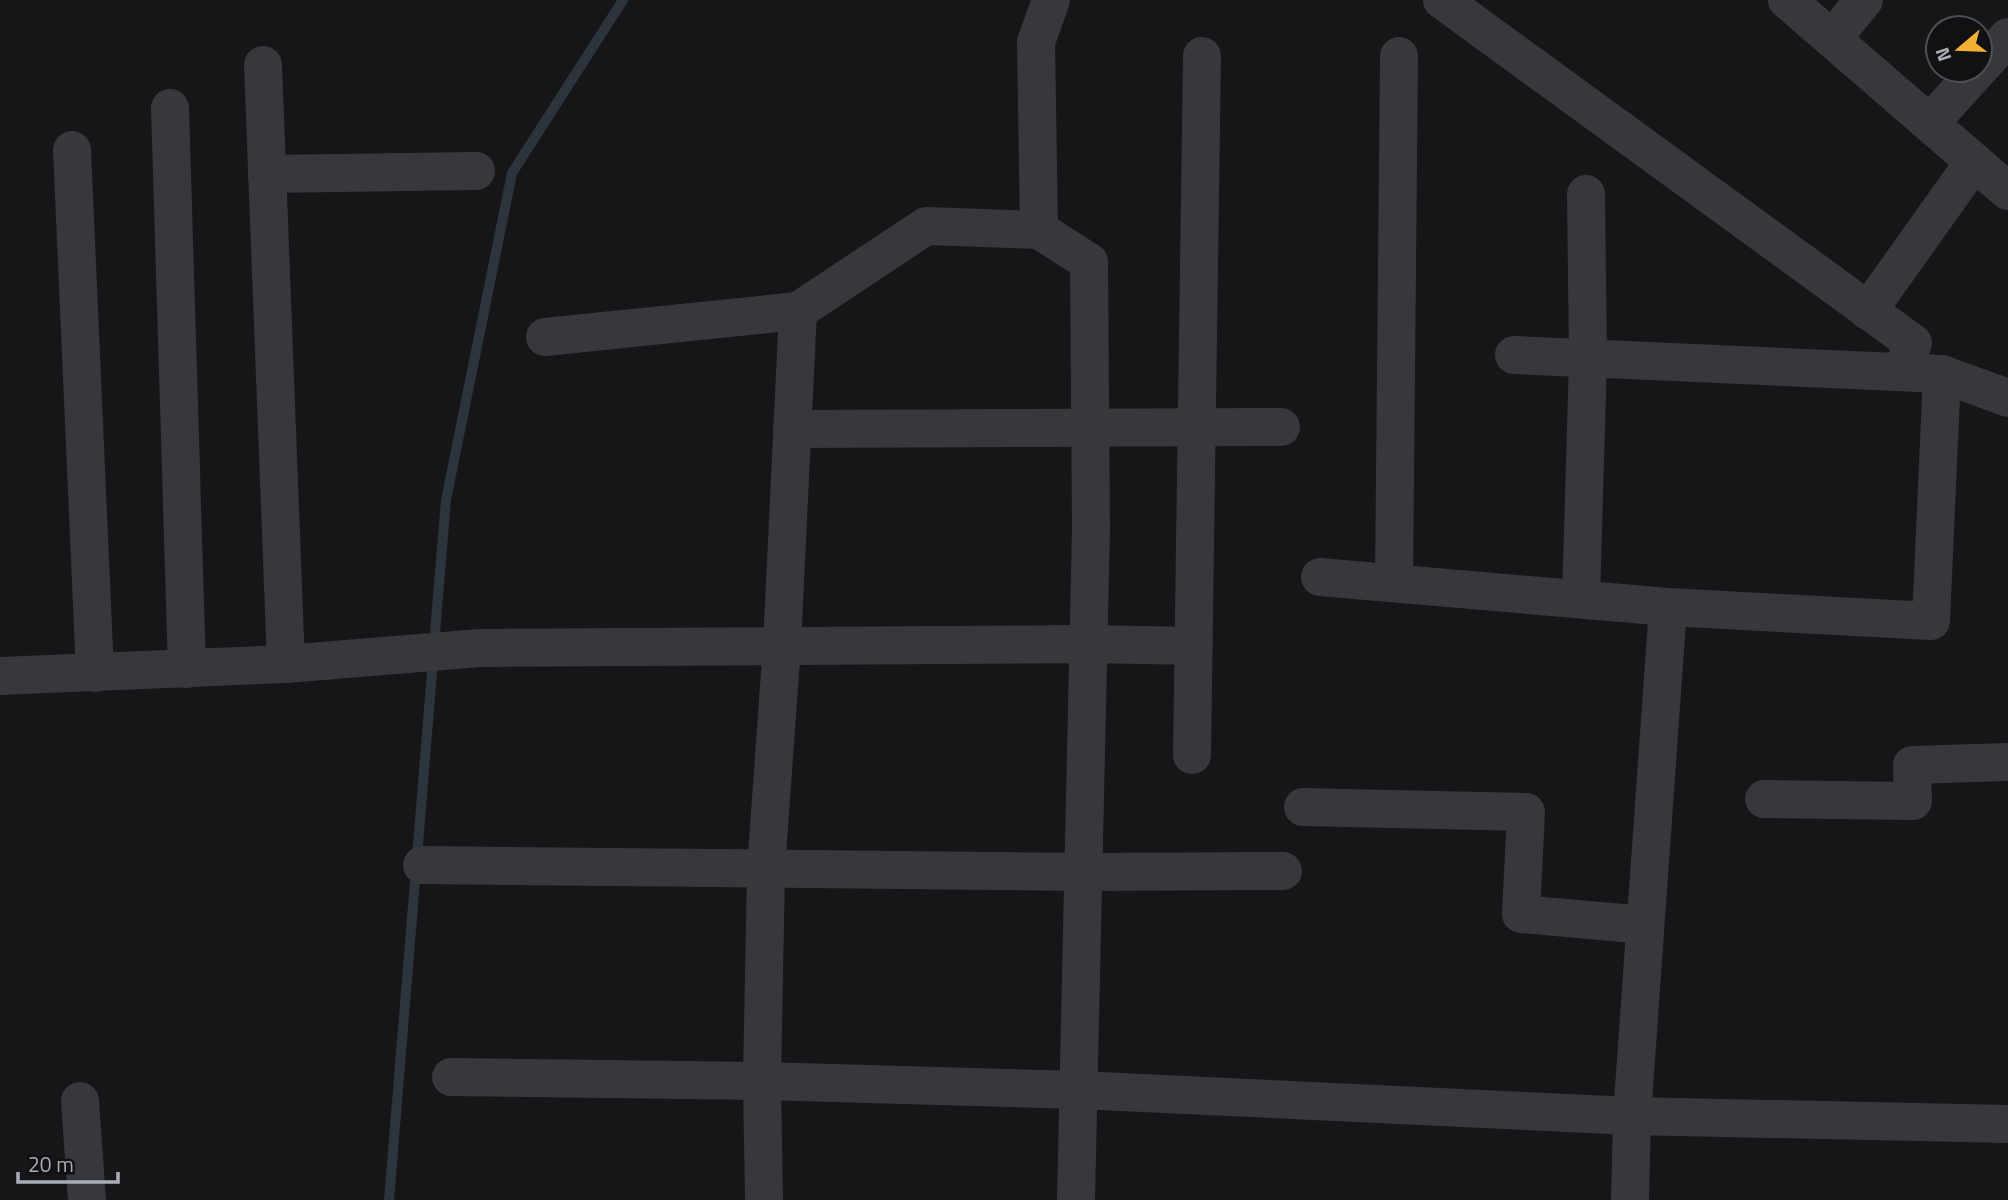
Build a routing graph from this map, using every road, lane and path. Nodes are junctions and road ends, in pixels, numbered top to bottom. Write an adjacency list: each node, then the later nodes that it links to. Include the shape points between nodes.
1 (1051, 0): 20 (street, via 1036,42)
2 (1442, 0): 22 (street)
3 (1787, 0): 6 (street)
4 (1864, 0): 6 (street)
5 (2008, 37): 7 (street)
6 (1832, 38): 13 (street)
7 (1994, 52)
8 (1202, 56): 29 (street)
9 (1399, 56): 34 (street)
10 (263, 65): 17 (street)
11 (1965, 84): 13 (street)
12 (170, 107): 41 (street)
13 (1930, 123): 15 (street)
14 (72, 150): 42 (street)
15 (1974, 162): 18 (street); 22 (street)
16 (476, 172): 17 (street)
17 (267, 174): 40 (street)
18 (2008, 191)
19 (1586, 194): 25 (street)
20 (1039, 230): 21 (street, via 926,226); 30 (street, via 1089,262)
21 (798, 311): 23 (street); 32 (street)
22 (1868, 311): 26 (street, via 1913,343)
23 (545, 337)
24 (1514, 355): 25 (street)
25 (1588, 359): 26 (street); 35 (street)
26 (1902, 372): 27 (street)
27 (1942, 374): 28 (street); 36 (street, via 1931,621)
28 (2008, 398)
29 (1197, 426): 30 (street); 31 (street); 39 (street)
30 (1091, 427): 32 (street); 37 (street)
31 (1281, 427)
32 (792, 429): 38 (street)
33 (1320, 577): 34 (street)
34 (1394, 583): 35 (street)
35 (1581, 599): 36 (street)
36 (1668, 607): 52 (street)
37 (1089, 644): 38 (street); 39 (street); 51 (street)
38 (782, 645): 40 (street, via 480,648); 49 (street)
39 (1194, 646): 44 (street)
40 (286, 664): 41 (street)
41 (187, 669): 42 (street)
42 (95, 673): 43 (street)
43 (0, 676)
44 (1192, 755)
45 (2008, 762): 46 (street, via 1912,765 1913,801)
46 (1765, 799)
47 (1303, 807): 52 (street, via 1526,813 1521,914)
48 (422, 865): 49 (street)
49 (766, 869): 51 (street); 54 (street)
50 (1283, 871): 51 (street)
51 (1084, 872): 55 (street)
52 (1646, 925): 57 (street)
53 (451, 1077): 54 (street)
54 (762, 1081): 55 (street); 60 (street)
55 (1078, 1090): 57 (street); 61 (street)
56 (80, 1101): 59 (street)
57 (1632, 1116): 58 (street); 62 (street)
58 (2008, 1124)
59 (87, 1200)
60 (764, 1200)
61 (1076, 1200)
62 (1630, 1200)

